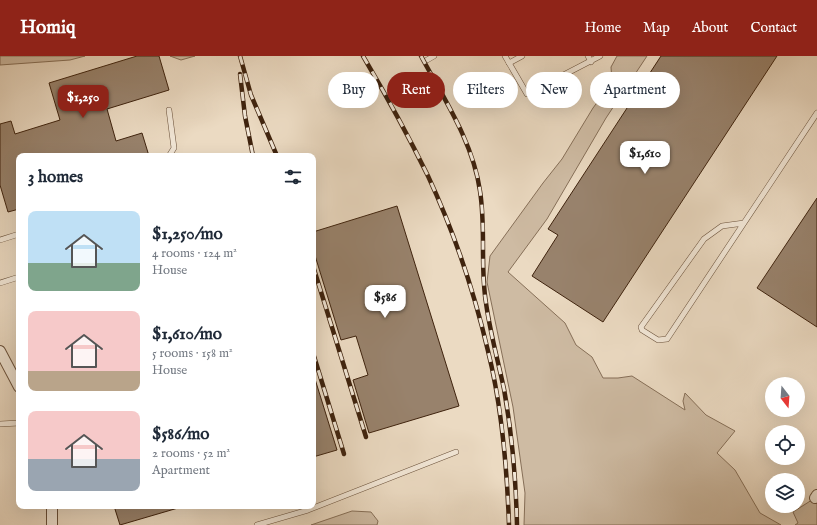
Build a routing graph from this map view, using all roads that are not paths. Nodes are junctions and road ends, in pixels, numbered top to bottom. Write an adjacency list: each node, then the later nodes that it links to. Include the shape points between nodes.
1 (434, 56): 6 (lane)
2 (505, 56): 8 (lane)
3 (522, 56): 8 (lane)
4 (588, 56): 7 (lane)
5 (600, 56): 7 (lane)
6 (427, 60)
7 (591, 62): 8 (lane, via 527,94)
8 (509, 63)
9 (169, 110): 11 (lane, via 174,148)
10 (817, 113): 12 (lane)
11 (171, 153)
12 (744, 223): 12 (lane, via 667,339 658,340 642,330 641,327 704,239 722,226)
13 (16, 235): 14 (lane)
14 (0, 240)
15 (16, 279): 16 (lane)
16 (0, 283)
17 (1, 354): 18 (street)
18 (16, 382)
19 (16, 423): 20 (lane)
20 (0, 424)
21 (456, 452): 22 (lane)
22 (316, 507)
23 (52, 509): 25 (street)
24 (311, 509): 26 (lane)
25 (52, 525)
26 (257, 525)

